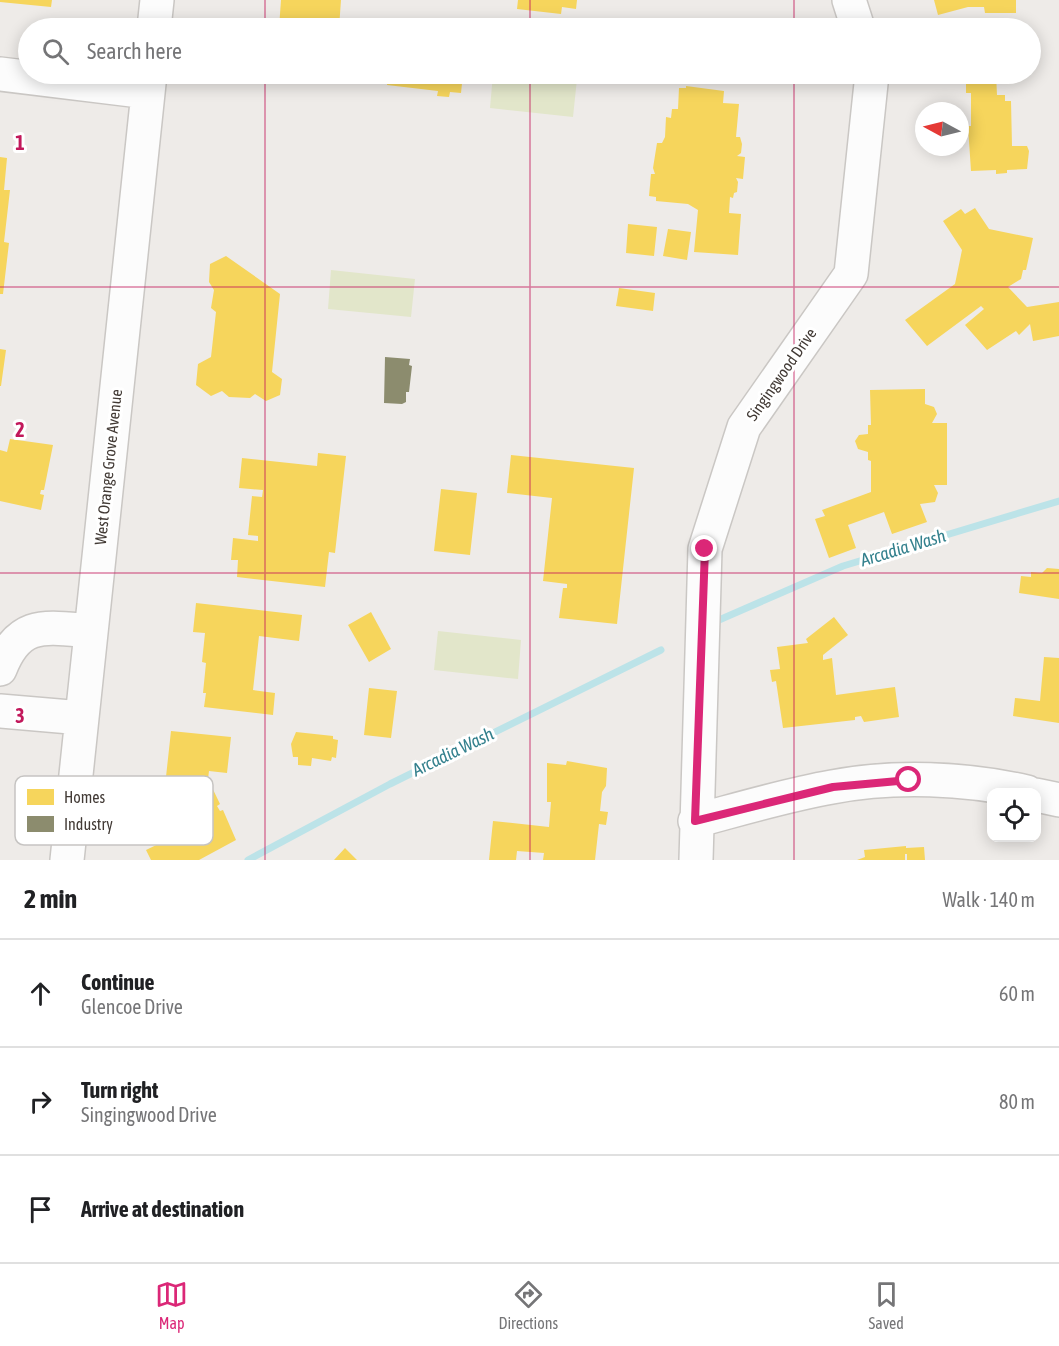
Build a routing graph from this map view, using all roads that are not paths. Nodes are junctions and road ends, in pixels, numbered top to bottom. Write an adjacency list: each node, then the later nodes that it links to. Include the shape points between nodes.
1 (157, 0): 3 (street)
2 (849, 0): 4 (street)
3 (155, 18)
4 (855, 18)
5 (0, 74): 6 (street)
6 (18, 75)
7 (149, 84): 9 (street, West Orange Grove Avenue)
8 (871, 84): 17 (street, Singingwood Drive, via 851,274 744,427 705,549)
9 (91, 631): 10 (street, via 41,629 23,634 8,650); 12 (street, West Orange Grove Avenue)
10 (0, 669)
11 (0, 711): 12 (street)
12 (82, 718): 13 (street, West Orange Grove Avenue)
13 (76, 776)
14 (998, 788): 17 (street, via 909,780 833,787)
15 (1041, 796): 16 (street)
16 (1059, 800)
17 (695, 821): 20 (street, Singingwood Drive)
18 (69, 845): 19 (street, West Orange Grove Avenue)
19 (67, 860)
20 (696, 860)

